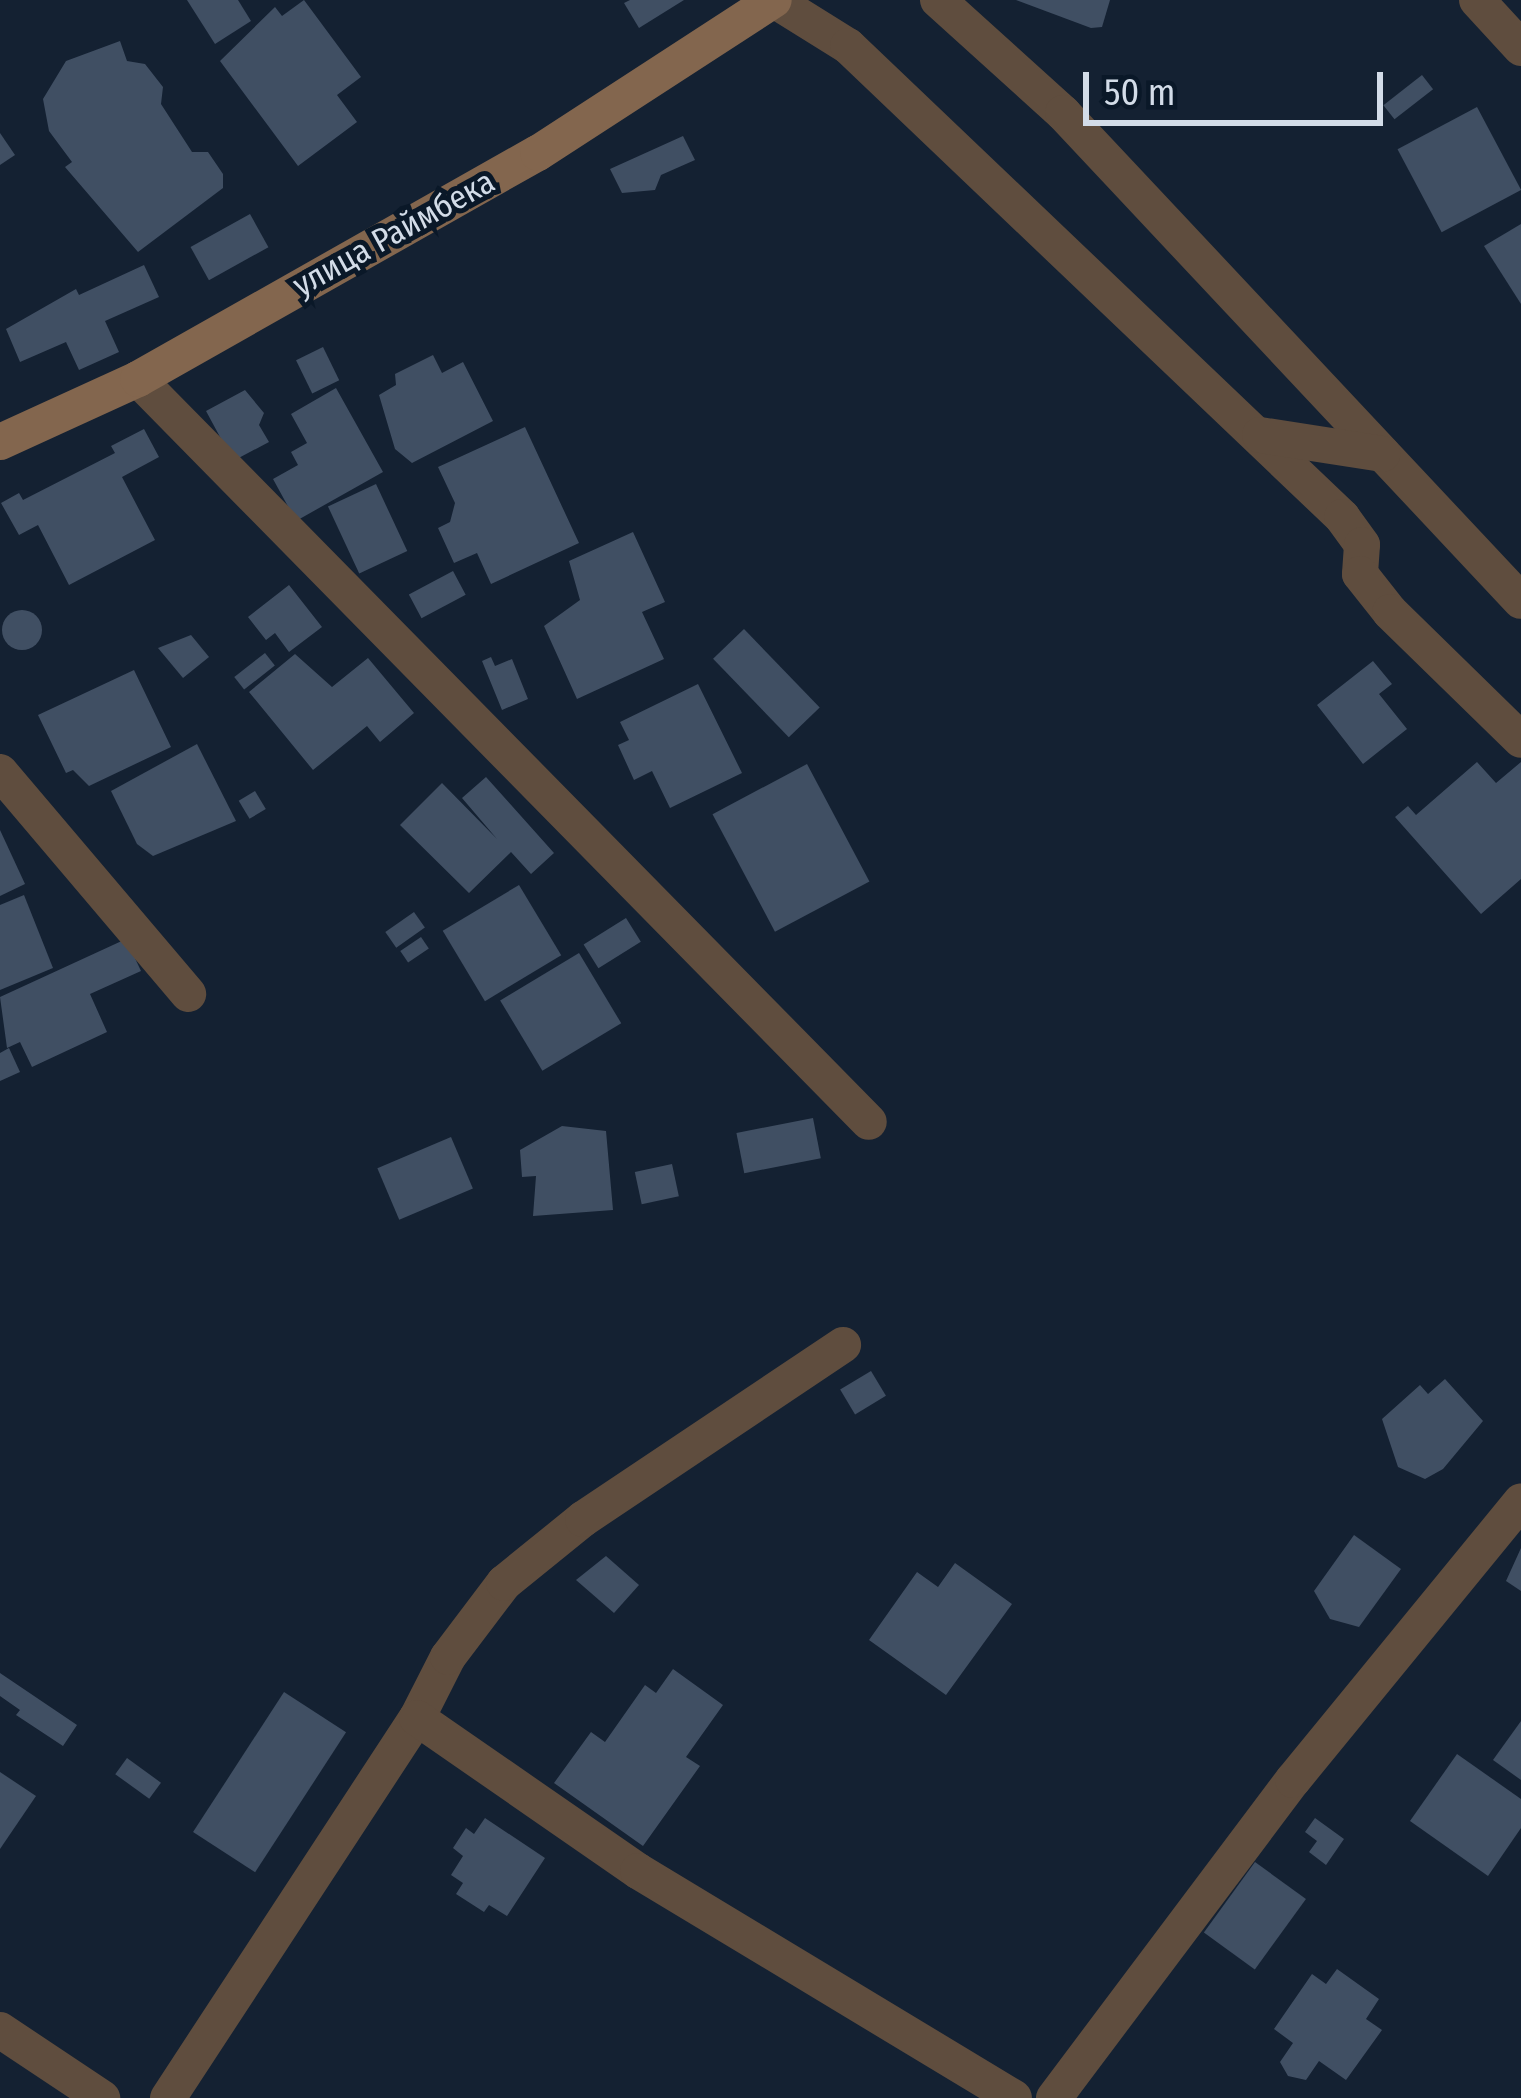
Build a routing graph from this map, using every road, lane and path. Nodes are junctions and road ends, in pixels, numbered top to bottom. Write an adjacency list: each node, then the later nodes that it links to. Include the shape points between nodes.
1 (774, 0): 5 (street, улица Раймбека, via 538,153); 6 (street, via 848,46)
2 (938, 0): 8 (street, via 1063,113)
3 (1477, 0): 4 (street)
4 (1521, 48)
5 (138, 379): 7 (street, улица Раймбека); 13 (street)
6 (1260, 435): 8 (street); 10 (street, via 1363,545 1360,574 1390,613)
7 (0, 442)
8 (1383, 454): 9 (street)
9 (1521, 601)
10 (1521, 740)
11 (0, 772): 12 (street)
12 (188, 994)
13 (869, 1122)
14 (843, 1345): 16 (street, via 583,1519 504,1583 448,1657)
15 (1521, 1501): 21 (street, via 1293,1780)
16 (417, 1718): 19 (street); 20 (street, via 638,1871)
17 (0, 2030): 18 (street)
18 (102, 2098)
19 (168, 2098)
20 (1014, 2098)
21 (1054, 2098)

